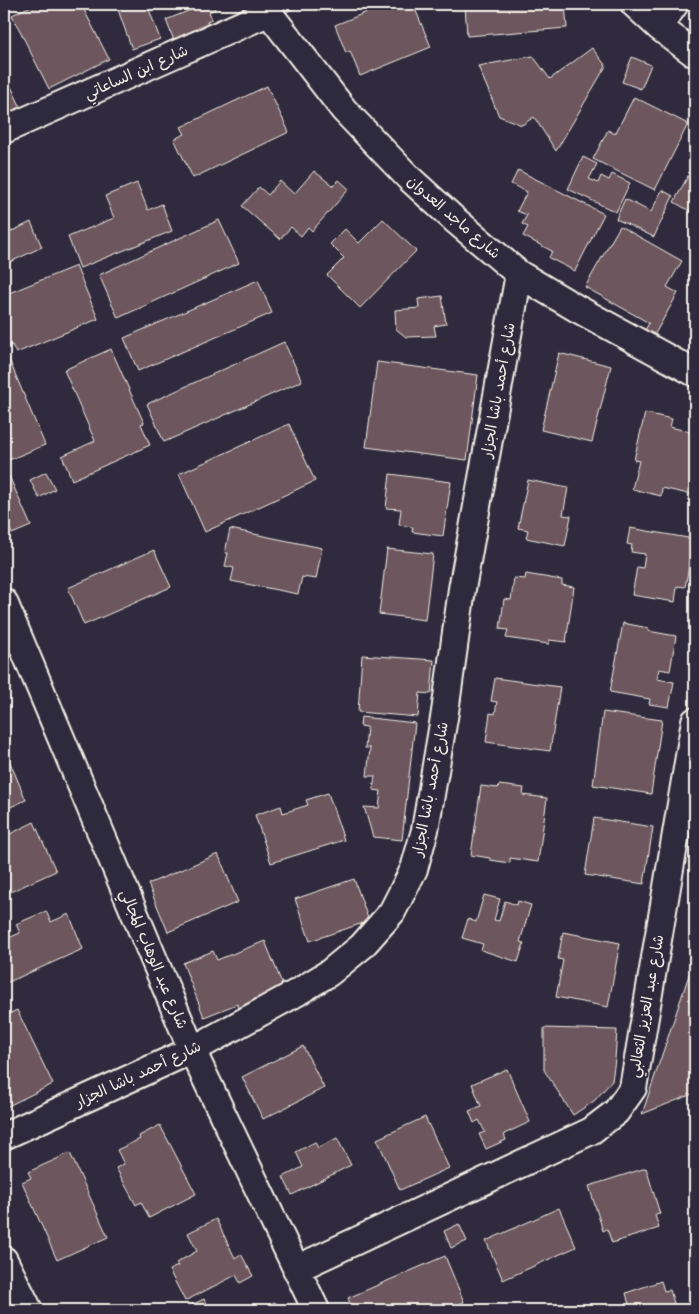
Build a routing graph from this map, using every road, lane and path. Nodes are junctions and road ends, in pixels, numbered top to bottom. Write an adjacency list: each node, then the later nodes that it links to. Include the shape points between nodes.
1 (634, 4): 4 (street)
2 (675, 4): 4 (street)
3 (265, 8): 6 (street, شارع ابن الساعاتي); 7 (street, شارع ماجد العدوان, via 344,110 409,178)
4 (659, 27): 5 (street)
5 (695, 54)
6 (4, 130)
7 (519, 274): 8 (street, شارع ماجد العدوان); 12 (street, شارع أحمد باشا الجزار, via 462,589 426,830 414,870 392,912 362,946 336,968)
8 (695, 373)
9 (4, 602): 12 (street, شارع عبد الوهاب المجالي)
10 (695, 721): 11 (street, شارع عبد العزيز الثعالبي)
11 (692, 761): 15 (street, شارع عبد العزيز الثعالبي, via 633,1088 616,1112 591,1131)
12 (192, 1050): 13 (street, شارع أحمد باشا الجزار); 15 (street, شارع عبد الوهاب المجالي)
13 (4, 1136)
14 (4, 1260): 16 (street)
15 (296, 1268): 17 (street, شارع عبد الوهاب المجالي)
16 (28, 1310)
17 (316, 1310)

